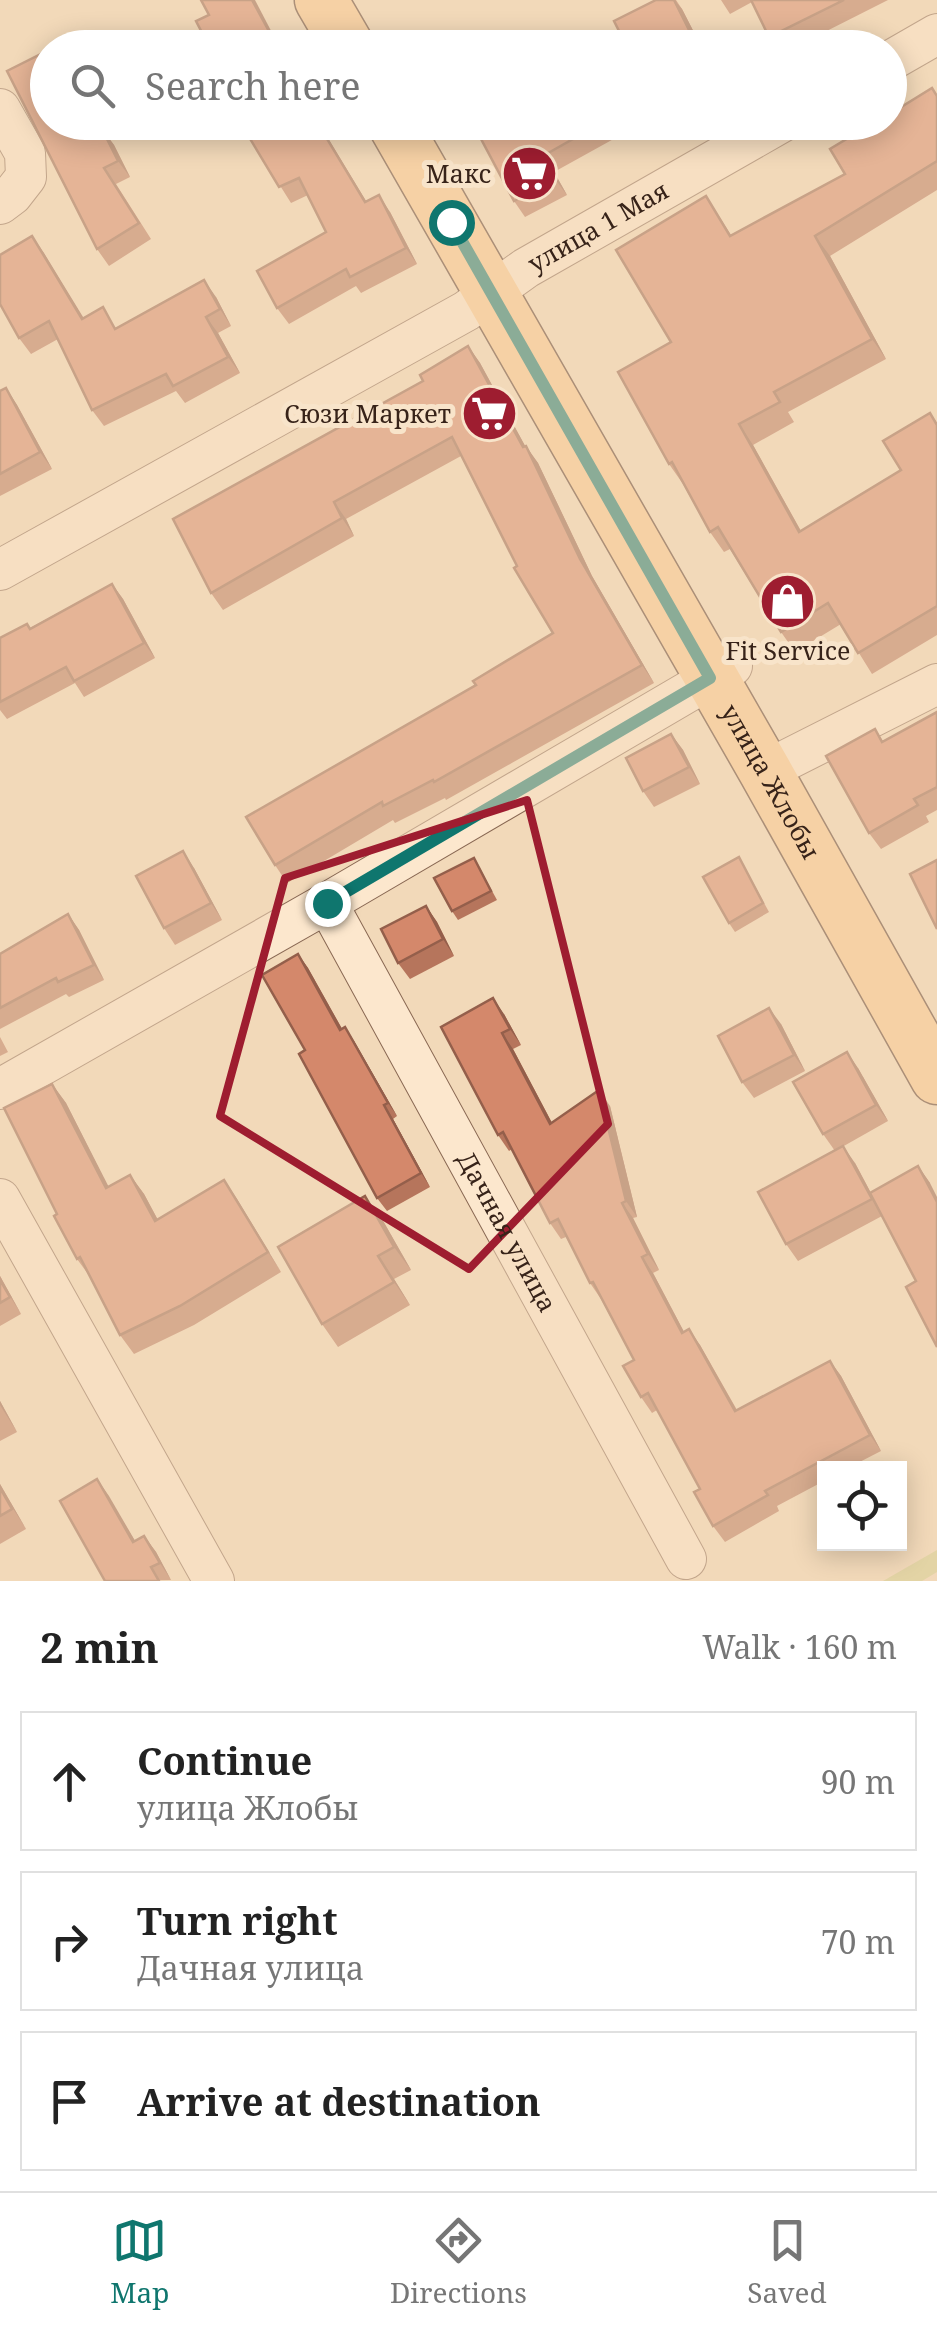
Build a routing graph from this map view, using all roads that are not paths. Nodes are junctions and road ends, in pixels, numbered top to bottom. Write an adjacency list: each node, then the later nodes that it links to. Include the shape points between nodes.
1 (322, 0): 3 (main road)
2 (353, 0): 4 (main road)
3 (339, 30)
4 (370, 30)
5 (937, 34): 6 (street)
6 (907, 51)
7 (0, 109): 11 (street, via 25,153 26,177)
8 (405, 140): 12 (main road, улица Жлобы)
9 (433, 140): 12 (main road)
10 (751, 140): 12 (street, улица 1 Мая)
11 (0, 204)
12 (502, 283): 13 (street, улица 1 Мая, via 466,311); 14 (main road, улица Жлобы)
13 (0, 570)
14 (721, 672): 16 (main road, улица Жлобы); 17 (street)
15 (937, 684): 16 (street)
16 (776, 766): 18 (main road, улица Жлобы); 19 (main road, улица Жлобы)
17 (327, 903): 20 (street); 22 (street, Дачная улица)
18 (937, 1028)
19 (937, 1078)
20 (0, 1089)
21 (0, 1198): 23 (street)
22 (686, 1559)
23 (214, 1581)

